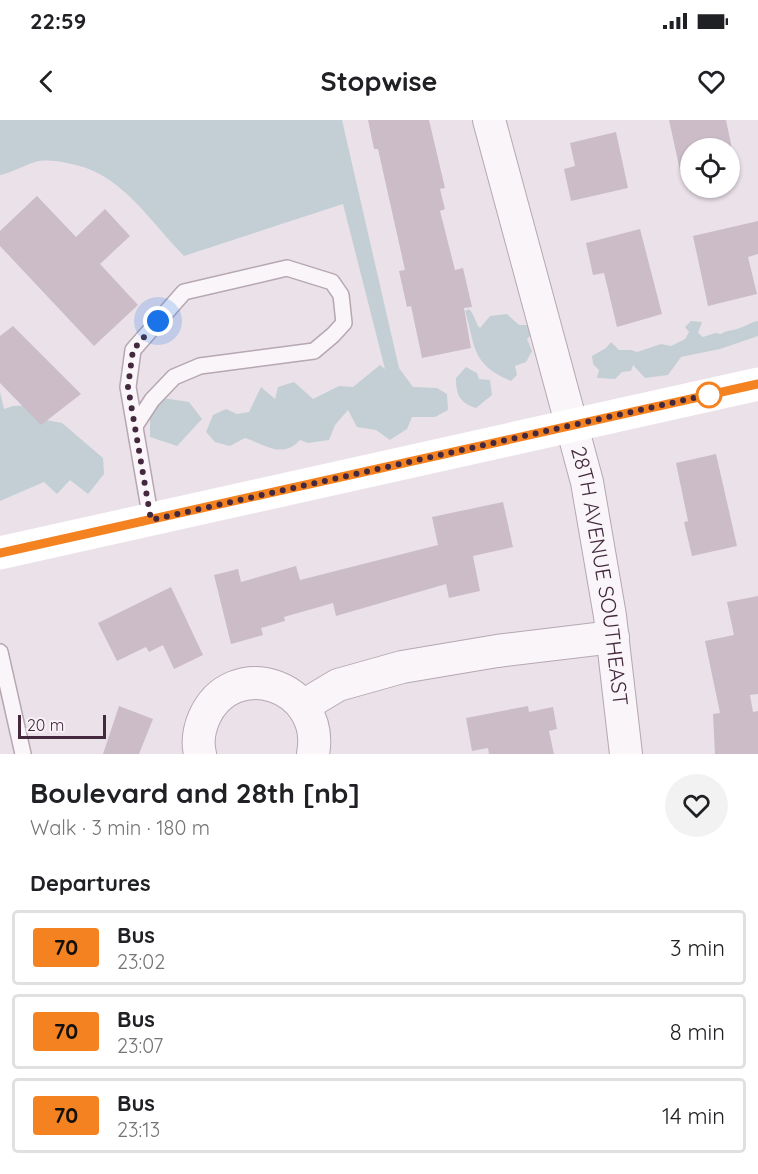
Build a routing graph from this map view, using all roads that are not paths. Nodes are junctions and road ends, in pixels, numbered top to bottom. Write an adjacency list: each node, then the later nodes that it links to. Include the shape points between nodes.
1 (489, 120): 4 (street, 28TH AVENUE SOUTHEAST)
2 (758, 384): 4 (street)
3 (135, 426): 3 (lane, via 128,387 133,350 184,292 288,268 332,282 341,295 344,323 314,351 201,366 174,377); 5 (lane)
4 (572, 426): 5 (street); 7 (street, 28TH AVENUE SOUTHEAST, via 587,482)
5 (151, 520): 6 (street)
6 (0, 553)
7 (613, 636): 9 (street, via 402,667 338,685); 13 (street, 28TH AVENUE SOUTHEAST)
8 (0, 651): 10 (lane)
9 (303, 706): 11 (street, via 272,685 235,687 219,696 207,710 200,728); 12 (street, via 312,723)
10 (23, 754)
11 (200, 754)
12 (313, 754)
13 (626, 754)

